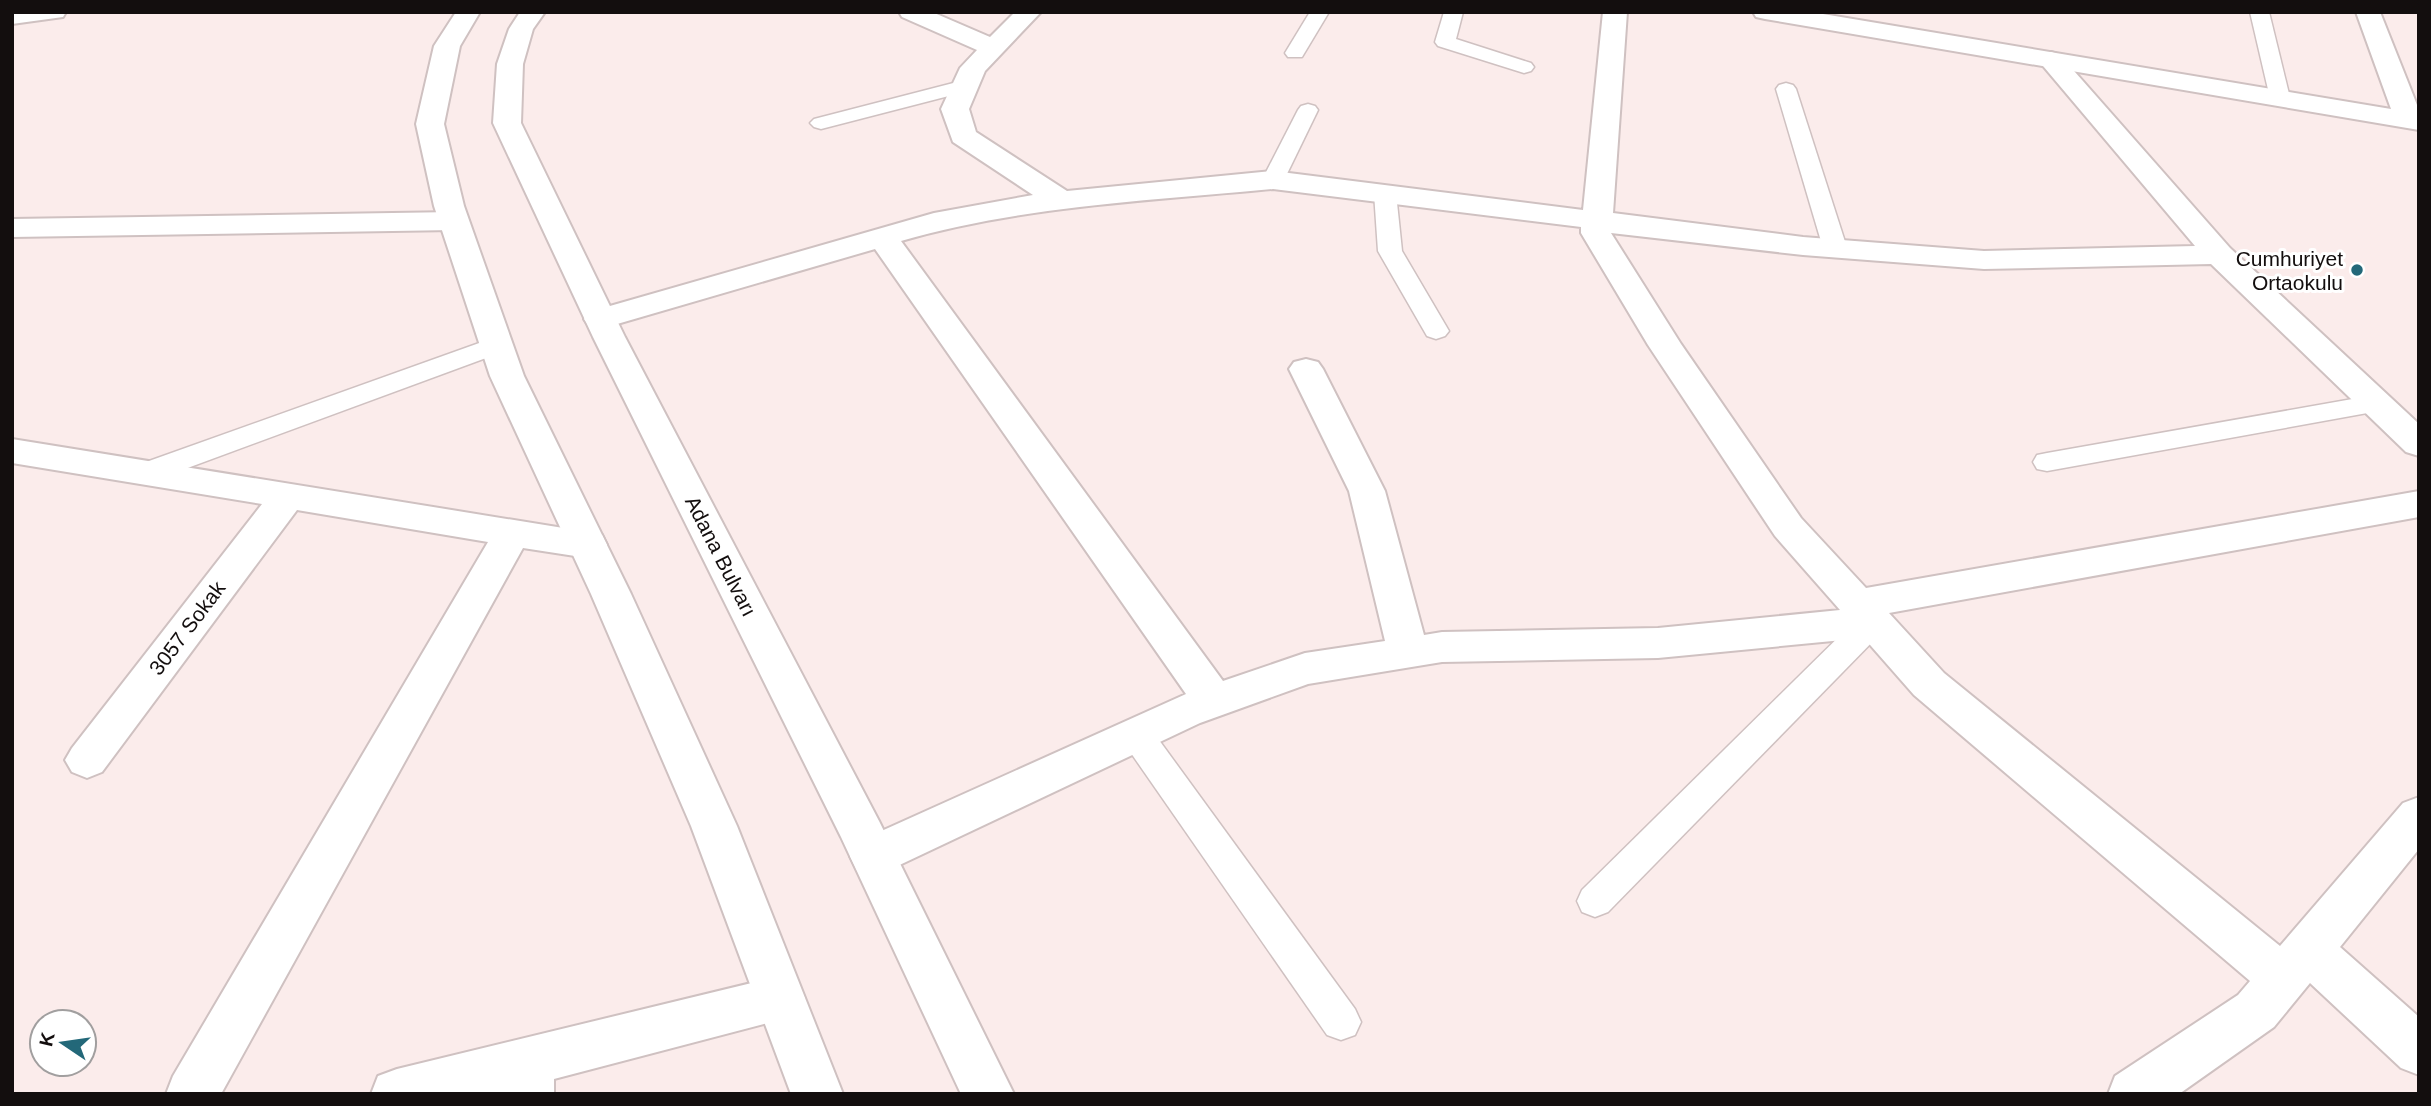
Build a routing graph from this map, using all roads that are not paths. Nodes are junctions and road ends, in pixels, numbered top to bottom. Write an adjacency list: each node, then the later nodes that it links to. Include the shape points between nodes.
1 (54, 12): 12 (street)
2 (468, 12): 26 (street, via 447,46 430,124)
3 (533, 12): 32 (street, Adana Bulvarı, via 521,29 510,64 507,123)
4 (911, 12): 13 (street)
5 (1029, 12): 13 (street)
6 (1320, 12): 14 (lane)
7 (1454, 12): 16 (lane, via 1445,42)
8 (1615, 12): 27 (street)
9 (1765, 12): 15 (street)
10 (2259, 12): 19 (lane)
11 (2368, 12): 21 (street)
12 (12, 17)
13 (992, 47): 17 (street, via 973,68)
14 (1295, 53)
15 (2050, 60): 19 (street); 31 (street)
16 (1524, 67)
17 (965, 86): 22 (lane); 25 (street, via 955,108 963,136)
18 (1786, 89): 30 (lane)
19 (2280, 98): 21 (street)
20 (1308, 110): 23 (lane)
21 (2414, 121)
22 (821, 123)
23 (1273, 180): 24 (street); 25 (street)
24 (1385, 193): 27 (street); 33 (lane, via 1390,251)
25 (1061, 200): 29 (street, via 945,219)
26 (454, 221): 28 (street); 34 (street)
27 (1597, 221): 30 (street); 45 (street, via 1596,233 1665,345 1788,527)
28 (12, 228)
29 (882, 237): 32 (street); 47 (street)
30 (1835, 248): 31 (street, via 1984,260)
31 (2219, 255): 36 (street)
32 (600, 318): 51 (street, Adana Bulvarı)
33 (1436, 331)
34 (496, 345): 40 (lane); 44 (street)
35 (1306, 369): 46 (street, via 1367,492)
36 (2375, 404): 37 (street); 39 (lane)
37 (2419, 444)
38 (12, 451): 40 (street)
39 (2047, 463)
40 (145, 473): 41 (street)
41 (288, 496): 43 (street); 49 (street, 3057 Sokak)
42 (2419, 504): 45 (street)
43 (512, 533): 44 (street); 58 (street)
44 (588, 544): 54 (street, via 714,825)
45 (1865, 613): 46 (street, via 1658,643 1442,647); 52 (lane); 53 (street, via 1928,684)
46 (1408, 653): 47 (street, via 1306,669)
47 (1214, 701): 48 (street)
48 (1136, 734): 51 (street); 55 (lane)
49 (87, 760)
50 (2419, 816): 53 (street)
51 (873, 856): 61 (street, Adana Bulvarı)
52 (1595, 901)
53 (2295, 963): 56 (street); 62 (street, via 2256,1011)
54 (780, 999): 57 (street); 60 (street)
55 (1341, 1022)
56 (2419, 1051)
57 (528, 1078): 59 (street)
58 (192, 1094)
59 (397, 1094)
60 (817, 1094)
61 (988, 1094)
62 (2134, 1094)

